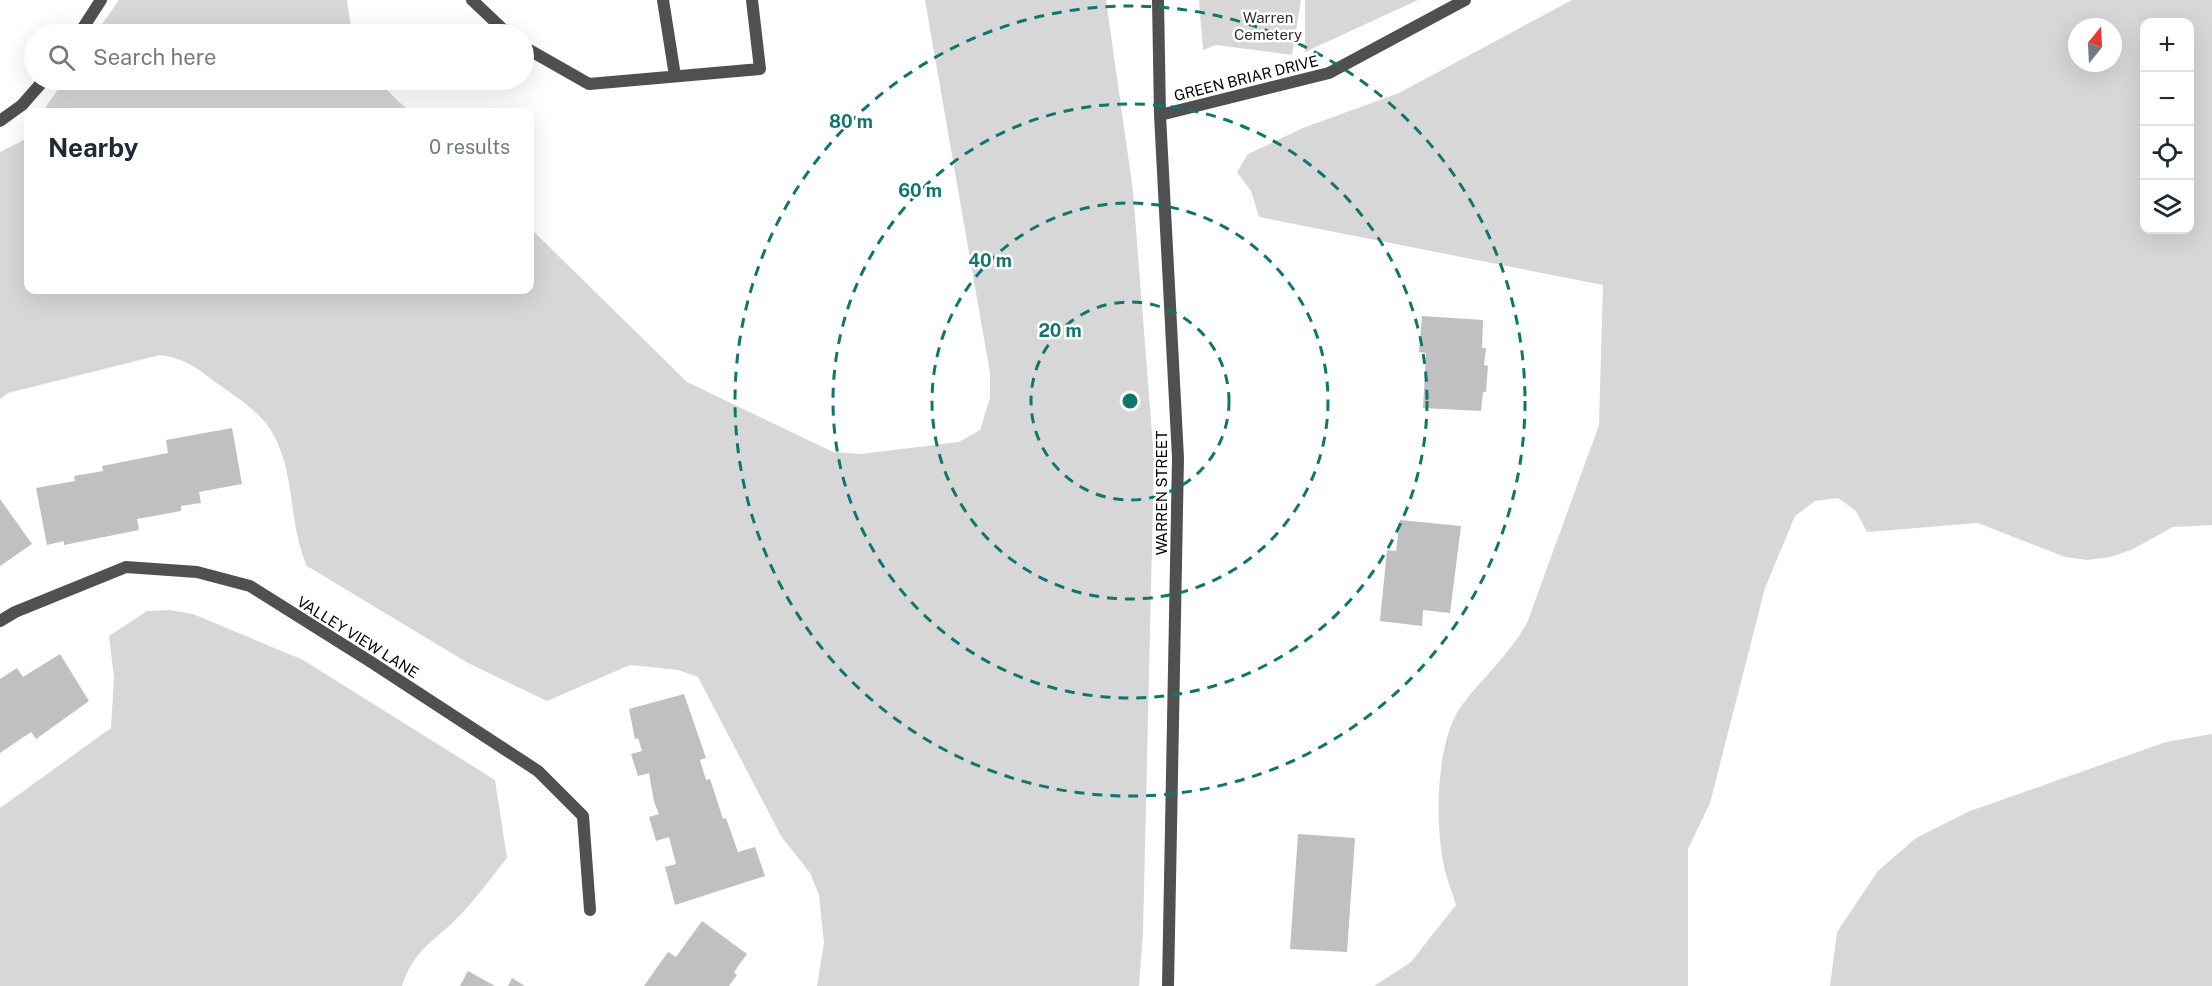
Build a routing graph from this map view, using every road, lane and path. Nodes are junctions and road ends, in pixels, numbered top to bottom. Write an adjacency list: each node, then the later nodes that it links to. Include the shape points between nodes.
1 (101, 0): 7 (street)
2 (472, 0): 8 (street)
3 (663, 0): 10 (street)
4 (752, 0): 10 (street, via 760,69)
5 (1158, 0): 12 (street, WARREN STREET)
6 (1465, 0): 12 (street, GREEN BRIAR DRIVE, via 1329,73)
7 (85, 24)
8 (497, 24)
9 (534, 53): 10 (street, via 589,84)
10 (675, 76)
11 (35, 90): 13 (street)
12 (1160, 115): 16 (street, WARREN STREET, via 1178,458)
13 (0, 121)
14 (0, 621): 15 (street, VALLEY VIEW LANE, via 126,567 197,572 250,586 538,771 583,816)
15 (590, 909)
16 (1168, 986)

